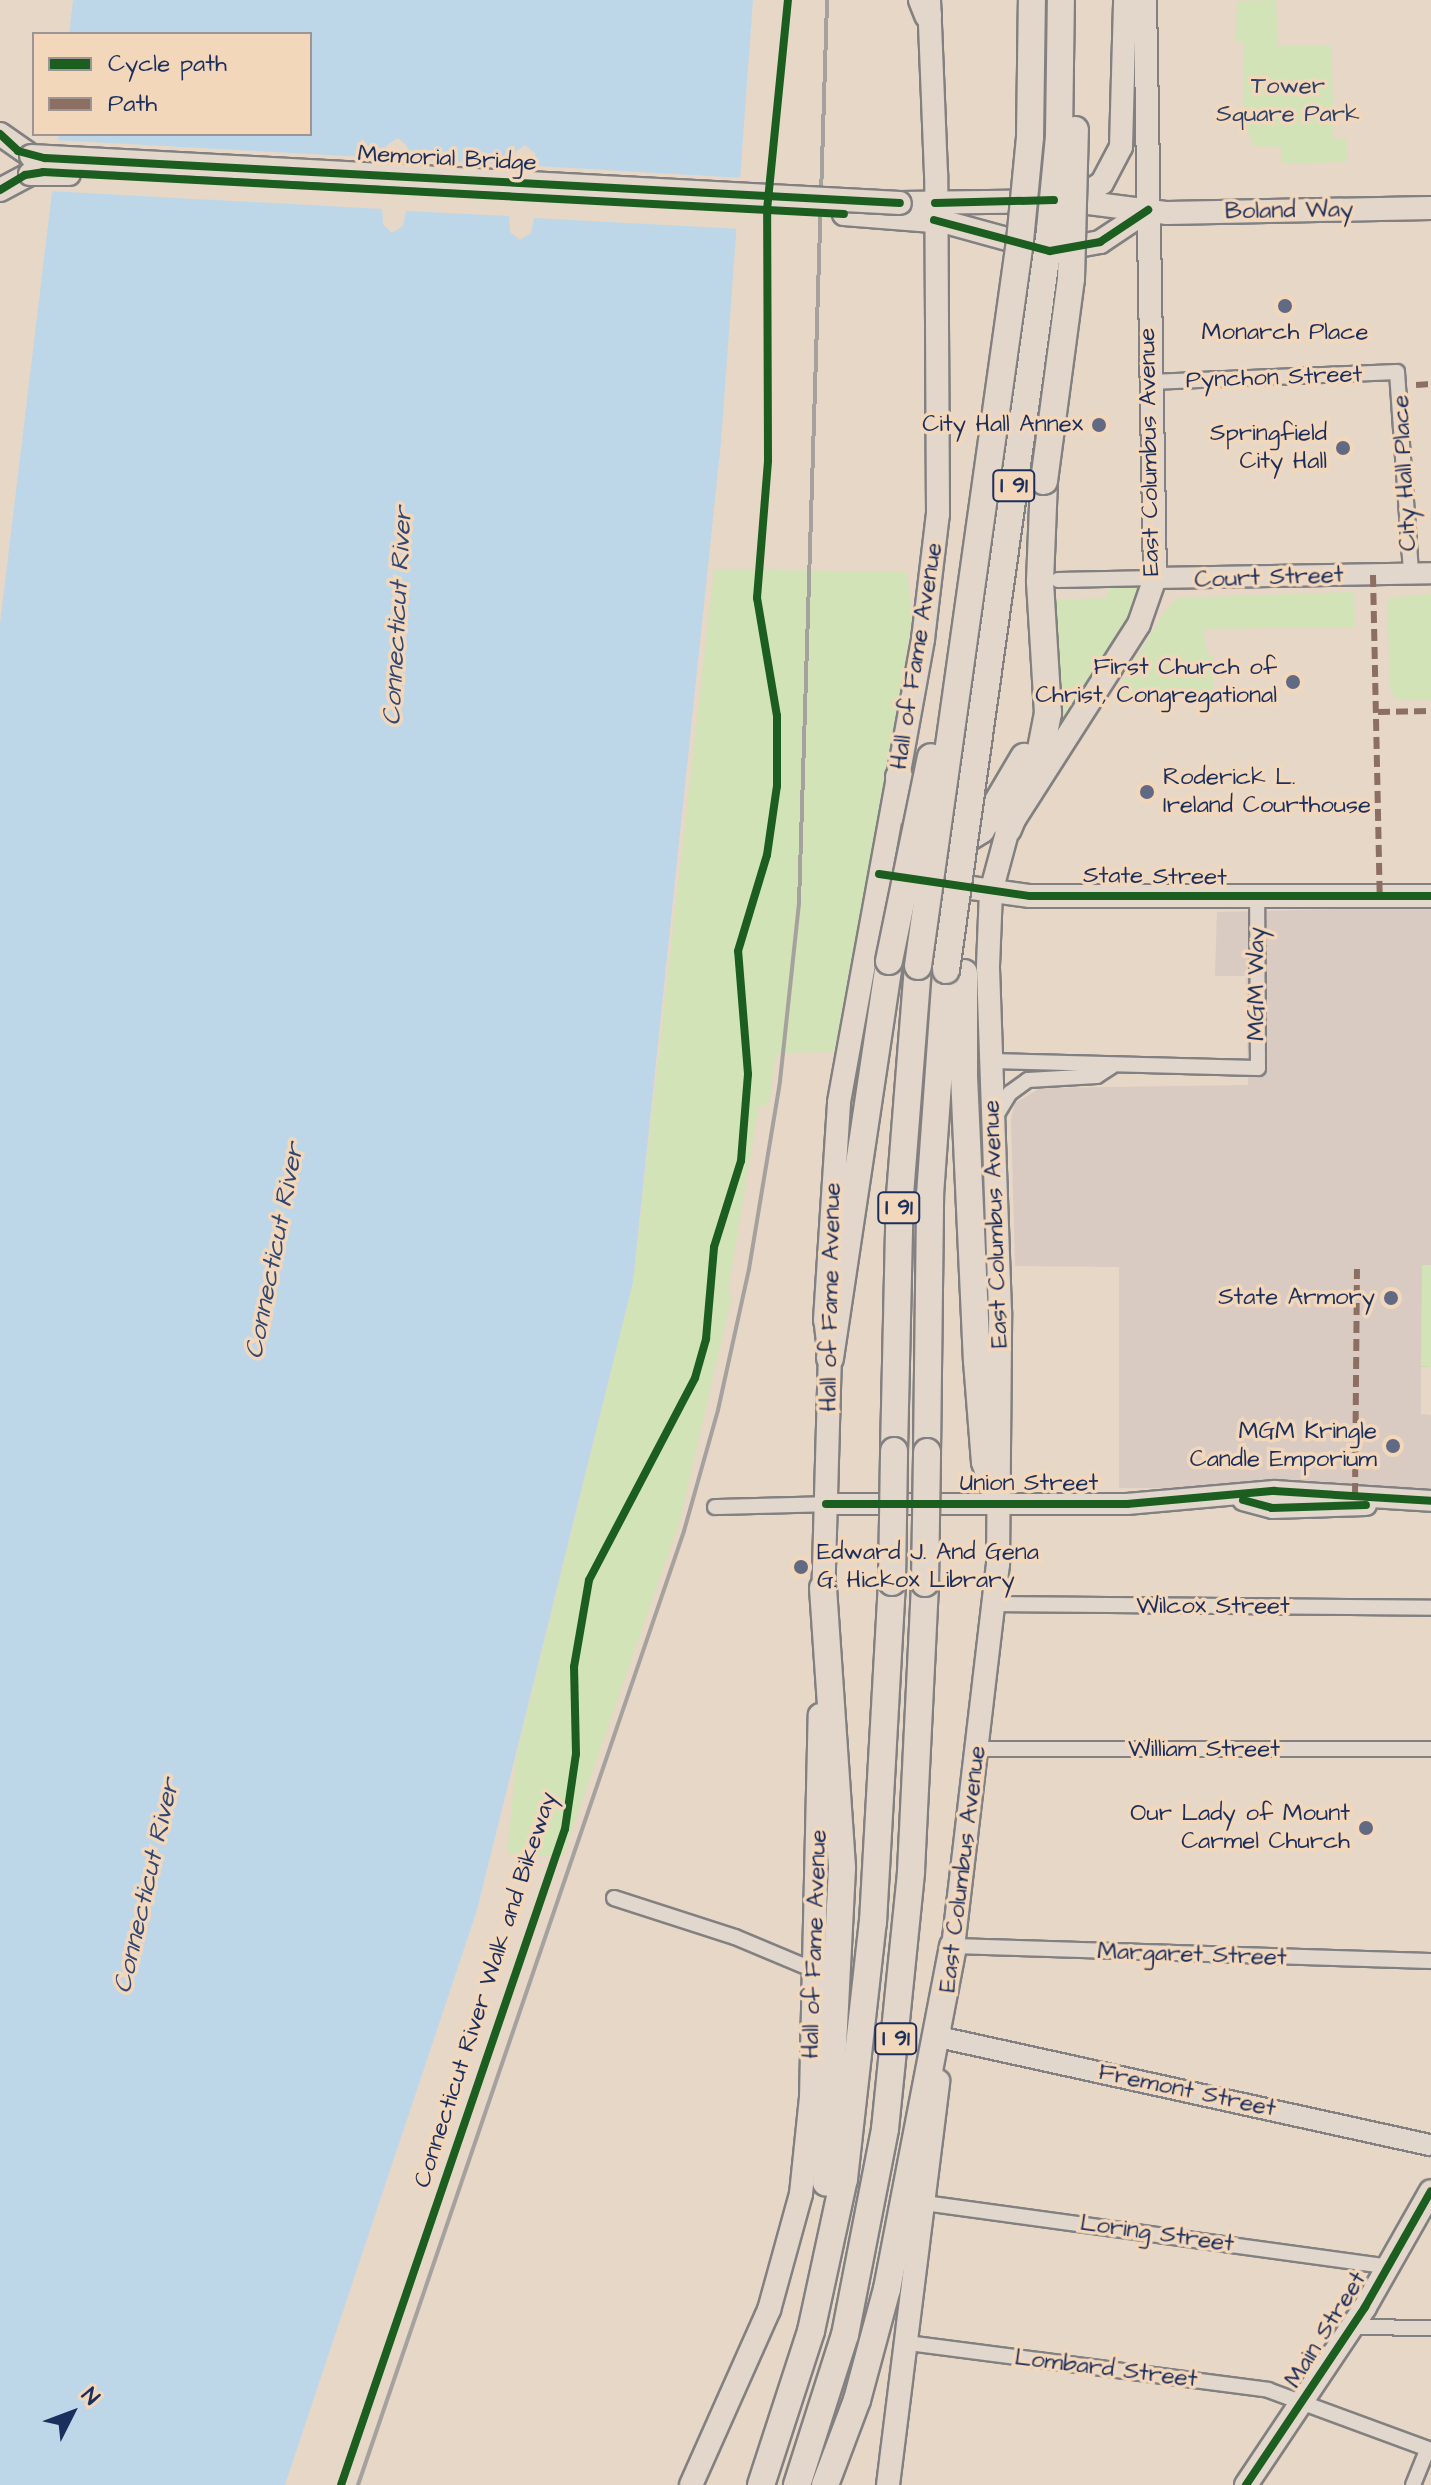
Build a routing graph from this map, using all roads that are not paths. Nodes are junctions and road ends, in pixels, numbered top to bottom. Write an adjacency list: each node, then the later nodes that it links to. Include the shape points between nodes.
1 (1032, 0): 20 (highway, I 91, bridge, via 1026,187)
2 (1061, 0): 28 (highway, I 91, bridge, via 1052,215 974,758)
3 (1067, 0): 21 (highway, bridge, via 1076,88 1074,231 1044,481 1040,581)
4 (1125, 0): 10 (main road, via 1121,147 1102,183)
5 (1145, 0): 13 (main road, East Columbus Avenue)
6 (926, 5): 14 (main road, Hall of Fame Avenue)
7 (0, 134): 8 (main road)
8 (30, 165): 9 (main road); 12 (main road, Memorial Bridge, bridge)
9 (0, 190)
10 (1073, 201): 13 (main road, Boland Way); 14 (main road, Boland Way)
11 (1431, 208): 13 (main road, Boland Way)
12 (900, 210): 14 (main road, Boland Way)
13 (1148, 210): 14 (main road, Boland Way, via 1100,242 1050,251); 16 (main road, East Columbus Avenue)
14 (935, 211): 22 (main road, Hall of Fame Avenue, via 940,492 923,639)
15 (1397, 372): 16 (street, Pynchon Street); 17 (street, City Hall Place)
16 (1151, 382): 18 (main road, East Columbus Avenue)
17 (1421, 573): 18 (main road, Court Street)
18 (1155, 578): 19 (street, Court Street); 23 (main road, East Columbus Avenue, via 1139,624)
19 (1058, 580)
20 (961, 650): 32 (highway, bridge, via 917,813 889,961); 54 (highway, I 91, bridge, via 918,966 900,1195 892,1582 880,1819 857,2077 835,2231)
21 (1048, 713): 22 (highway, via 986,823 968,841 943,844 926,836); 23 (highway, via 1044,740)
22 (899, 777): 24 (main road, Hall of Fame Avenue)
23 (1008, 829): 25 (main road, East Columbus Avenue)
24 (879, 874): 25 (main road, State Street); 32 (main road, Hall of Fame Avenue, via 836,1126 825,1320)
25 (991, 892): 27 (main road, State Street); 29 (main road, East Columbus Avenue)
26 (1431, 896): 27 (main road, State Street)
27 (1257, 899): 30 (street, MGM Way, via 1258,1068)
28 (955, 972): 35 (highway, via 985,1462); 59 (highway, I 91, bridge, via 930,1195 925,1583 911,1871 885,2129 845,2335)
29 (990, 1061): 30 (street, via 1096,1060); 31 (main road, East Columbus Avenue)
30 (1111, 1067): 31 (street, via 1097,1076 1028,1080 1010,1093)
31 (992, 1124): 35 (main road, East Columbus Avenue)
32 (830, 1358): 34 (main road, Hall of Fame Avenue)
33 (1431, 1501): 35 (main road, Union Street, via 1274,1491)
34 (826, 1504): 35 (main road, Union Street); 36 (street); 37 (main road, Hall of Fame Avenue)
35 (1000, 1504): 38 (main road, East Columbus Avenue)
36 (715, 1507)
37 (823, 1588): 45 (main road, Hall of Fame Avenue); 54 (highway, via 838,1762 841,1920 829,2152)
38 (995, 1604): 39 (street, Wilcox Street); 40 (main road, East Columbus Avenue)
39 (1431, 1608)
40 (977, 1749): 41 (street, William Street); 43 (main road, East Columbus Avenue)
41 (1431, 1749)
42 (614, 1898): 45 (street, via 735,1937)
43 (953, 1946): 44 (street, Margaret Street); 46 (main road, East Columbus Avenue); 60 (highway, via 887,2289 857,2400)
44 (1431, 1961)
45 (814, 1970): 57 (main road, Hall of Fame Avenue, via 808,2146 792,2239 764,2321)
46 (943, 2038): 47 (main road, Fremont Street); 49 (main road, East Columbus Avenue)
47 (1431, 2145)
48 (1431, 2191): 50 (main road, Main Street)
49 (924, 2203): 50 (street, Loring Street); 53 (main road, East Columbus Avenue)
50 (1389, 2267): 51 (main road, Main Street)
51 (1352, 2327): 52 (street); 55 (main road, Main Street)
52 (1431, 2328)
53 (908, 2343): 55 (street, Lombard Street, via 1268,2390); 61 (main road, East Columbus Avenue)
54 (797, 2381): 58 (highway, I 91)
55 (1303, 2404): 56 (street, Lombard Street); 62 (main road, Main Street)
56 (1429, 2450): 63 (street)
57 (691, 2485)
58 (761, 2485)
59 (797, 2485)
60 (825, 2485)
61 (888, 2485)
62 (1246, 2485)
63 (1413, 2485)

